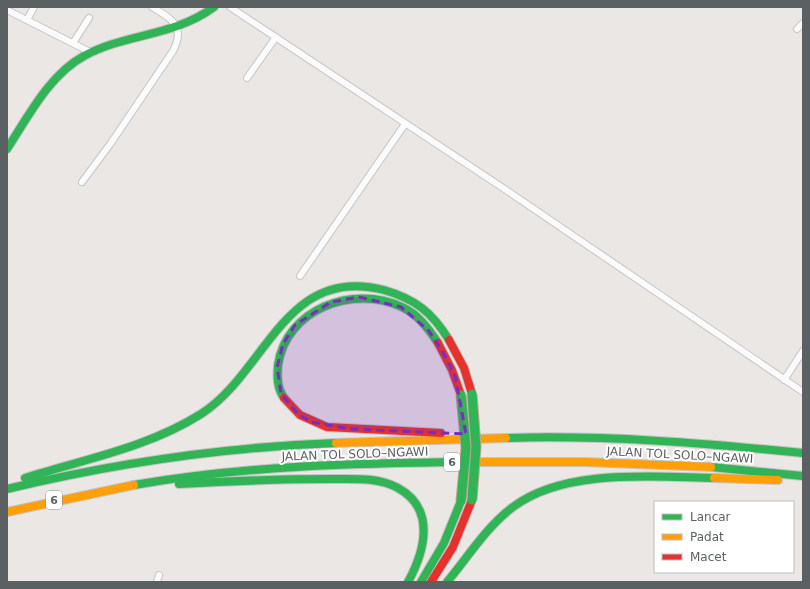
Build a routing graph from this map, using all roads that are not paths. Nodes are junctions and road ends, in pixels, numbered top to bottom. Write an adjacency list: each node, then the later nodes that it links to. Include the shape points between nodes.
1 (34, 7): 8 (street)
2 (152, 7): 10 (street, via 166,16)
3 (214, 7): 6 (main road)
4 (230, 7): 12 (street)
5 (7, 10): 8 (street)
6 (205, 11): 10 (main road)
7 (89, 18): 13 (street)
8 (27, 20): 13 (street)
9 (803, 24): 11 (street)
10 (176, 27): 14 (main road); 18 (street, via 180,35 173,51 111,144)
11 (797, 29)
12 (276, 37): 15 (street); 16 (street)
13 (73, 43): 14 (street)
14 (92, 53): 17 (main road, via 76,61 59,77)
15 (247, 78)
16 (405, 124): 19 (street); 21 (street)
17 (7, 149)
18 (82, 182)
19 (300, 276)
20 (803, 351): 21 (street)
21 (784, 380): 22 (street)
22 (803, 392)
23 (554, 437): 24 (main road, JALAN TOL SOLO–NGAWI / 6, via 653,440); 28 (main road, JALAN TOL SOLO–NGAWI / 6, via 359,441 266,446 185,454 118,465); 32 (main road, bridge, via 327,427 311,422 287,405 277,383 278,356 295,325 313,311 331,302 347,298 374,298 402,307 429,331 455,376 466,425 466,472 461,501 450,532)
24 (803, 453)
25 (803, 476): 29 (main road, JALAN TOL SOLO–NGAWI / 6, via 668,465 560,461 360,464 194,476)
26 (803, 481): 34 (main road, via 664,477 586,479 565,483 532,496 498,520)
27 (7, 484): 33 (main road, bridge, via 122,450 181,426 224,396 294,311 320,294 336,289 355,286 375,287 417,303 444,330 467,374 472,394 477,434 477,470 472,500 453,547)
28 (7, 489)
29 (102, 490): 30 (main road, JALAN TOL SOLO–NGAWI / 6); 31 (main road, via 248,479 381,482 397,487 420,511 425,541)
30 (7, 512)
31 (408, 582)
32 (421, 582)
33 (431, 582)
34 (447, 582)

